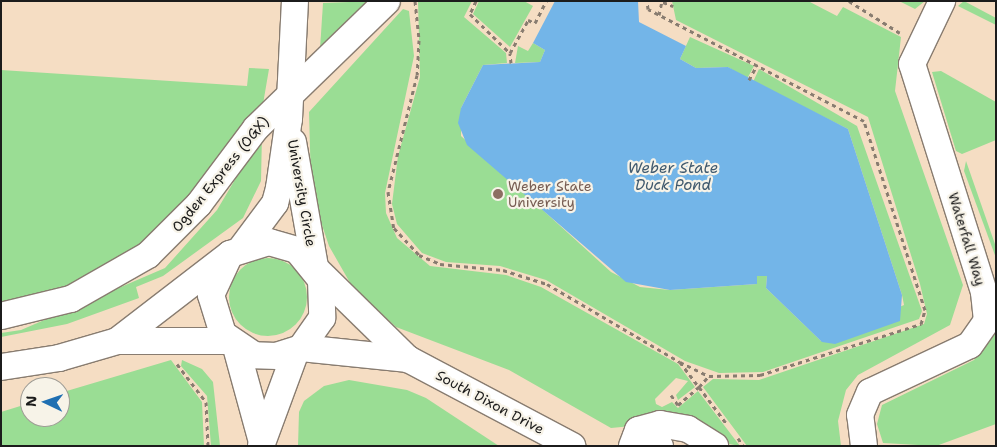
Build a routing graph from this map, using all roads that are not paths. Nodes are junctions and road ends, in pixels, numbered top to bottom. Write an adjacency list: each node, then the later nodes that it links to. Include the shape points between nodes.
1 (295, 1): 4 (street, University Circle)
2 (387, 1): 4 (street, Ogden Express (OGX))
3 (942, 1): 8 (street, Waterfall Way, via 912,64)
4 (290, 94): 5 (street, University Circle); 9 (street, Ogden Express (OGX), via 239,148 184,222 148,255 71,299)
5 (290, 120): 6 (street, University Circle, via 275,203); 7 (street, University Circle)
6 (235, 252): 7 (street, via 279,243 297,250); 10 (street); 11 (street, via 211,295 216,322)
7 (316, 268): 12 (street, via 324,289 324,308 318,326); 13 (street, South Dixon Drive)
8 (987, 275): 20 (street, Waterfall Way, via 988,310 983,331 970,345 870,392 860,415)
9 (1, 316)
10 (117, 341): 11 (street); 14 (street, via 58,358)
11 (232, 344): 12 (street, via 265,356); 16 (street)
12 (298, 350): 13 (street, South Dixon Drive); 16 (street)
13 (408, 359): 17 (street, South Dixon Drive)
14 (1, 367)
15 (634, 441): 18 (street); 19 (street, via 646,427 670,425 695,432)
16 (262, 444)
17 (572, 446)
18 (660, 446)
19 (715, 446)
20 (864, 446)

